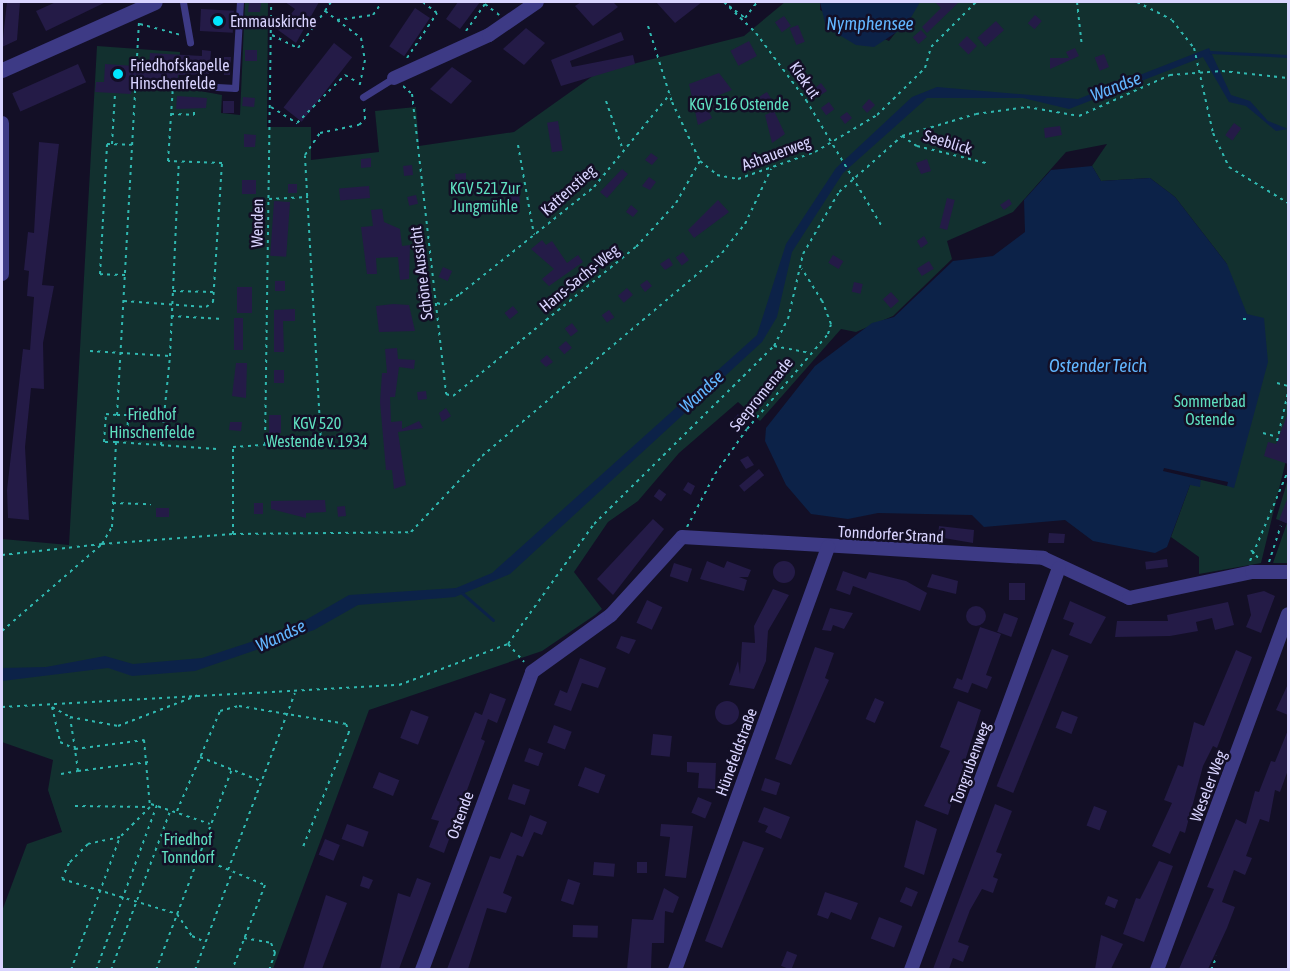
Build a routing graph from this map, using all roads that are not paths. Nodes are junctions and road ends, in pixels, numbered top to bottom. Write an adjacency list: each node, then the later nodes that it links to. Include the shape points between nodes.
1 (155, 2): 6 (street)
2 (183, 2): 5 (lane)
3 (240, 2): 8 (lane, via 235,88)
4 (537, 2): 7 (street, via 471,44)
5 (190, 40)
6 (2, 70)
7 (394, 78): 9 (lane)
8 (199, 86)
9 (363, 98)
10 (2, 123): 11 (street)
11 (2, 274)
12 (828, 547): 13 (street, Tonndorfer Strand, via 1043,558); 16 (street, Tonndorfer Strand, via 682,537 611,615); 18 (street, Hünefeldstraße)
13 (1059, 568): 14 (street, Tonndorfer Strand, via 1129,598 1269,570); 19 (street, Tongrubenweg)
14 (1288, 572)
15 (1288, 614): 20 (street, Weseler Weg)
16 (532, 672): 17 (street, Ostende)
17 (422, 969)
18 (675, 969)
19 (911, 969)
20 (1157, 969)

